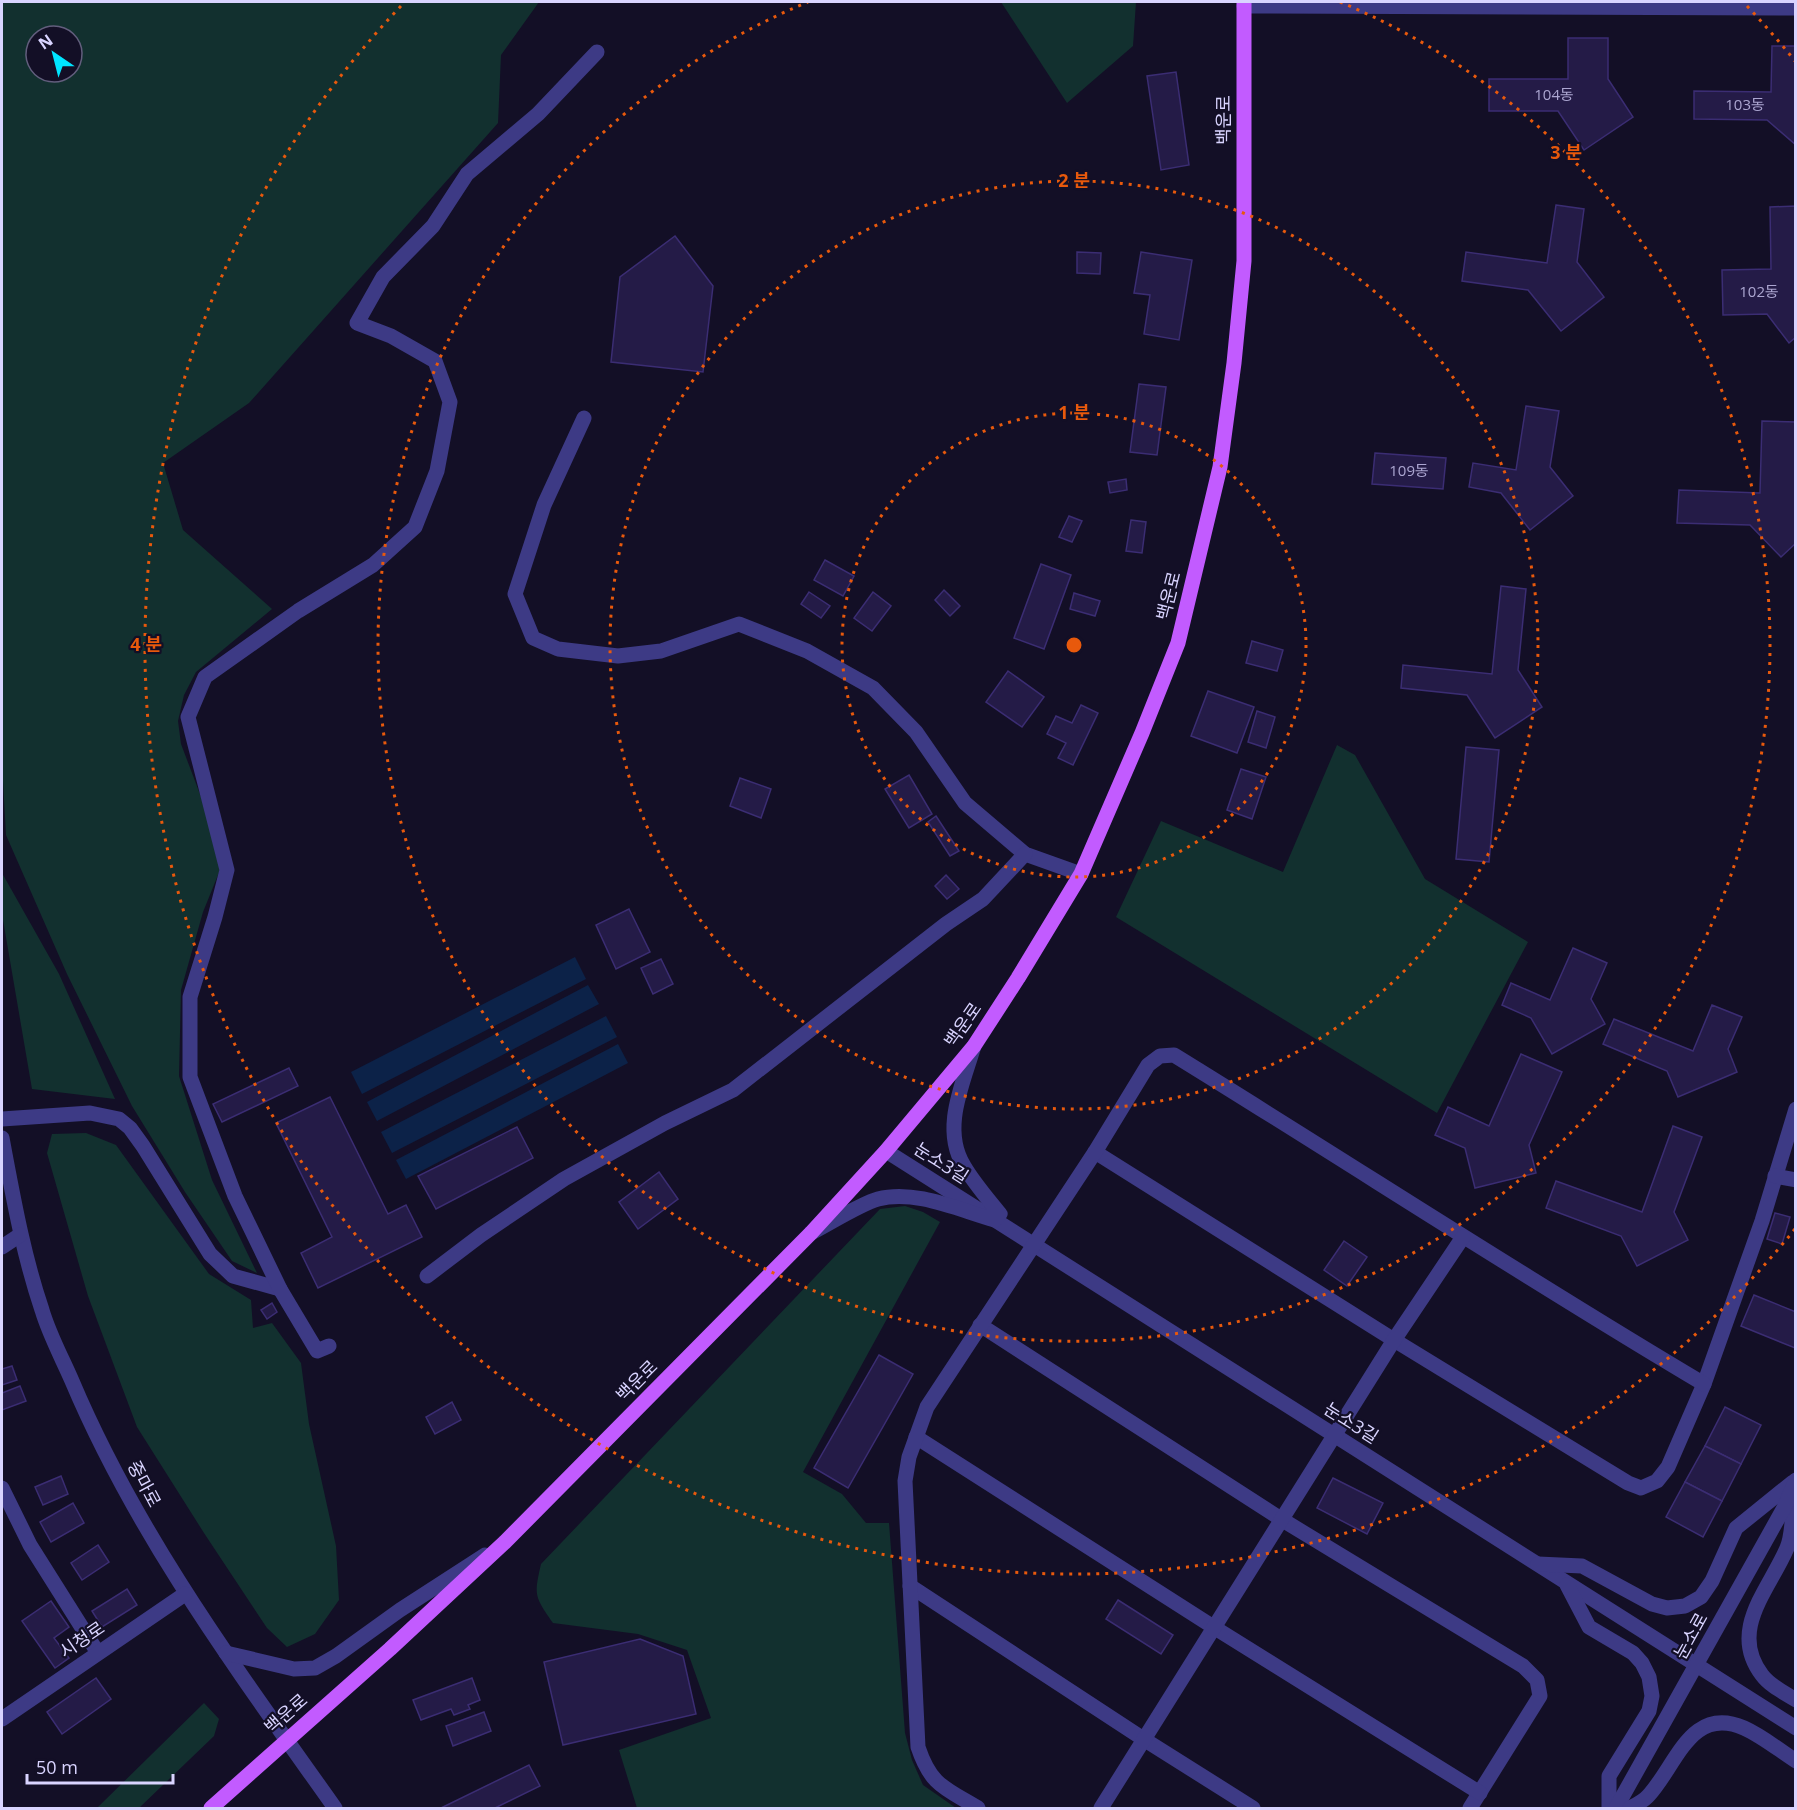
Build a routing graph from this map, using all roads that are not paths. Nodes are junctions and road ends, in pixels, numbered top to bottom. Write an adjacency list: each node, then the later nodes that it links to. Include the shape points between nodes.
1 (1244, 4): 2 (street); 7 (main road, 백운로, via 1244,261 1220,467 1178,643)
2 (1603, 5): 3 (street)
3 (1796, 8)
4 (597, 52): 23 (street, via 538,114 467,174 433,226 383,277 357,323 391,336 435,361 450,402 436,471 415,527 373,565 298,611 205,677 188,717 227,870 190,997 190,1077 235,1196)
5 (584, 418): 6 (street, via 544,505 515,594 533,638 558,649 618,656 661,651 739,624 807,651 873,688 916,732 965,803)
6 (1025, 854): 7 (street); 22 (street, via 983,899 733,1090 564,1179)
7 (1081, 874): 8 (main road, 백운로)
8 (974, 1046): 12 (main road, 백운로); 16 (street, via 953,1118 956,1148 964,1166 1000,1214)
9 (1796, 1109): 14 (street)
10 (2, 1119): 23 (street, via 90,1113 119,1119 143,1146 210,1254 233,1276)
11 (2, 1138): 18 (street, 중마로)
12 (886, 1151): 16 (street, 눈소3길); 17 (main road, 백운로)
13 (1095, 1152): 19 (street, via 1148,1065 1160,1056 1174,1055); 20 (street); 25 (street)
14 (1775, 1176): 15 (street); 27 (street)
15 (1796, 1180)
16 (995, 1220): 17 (street, via 899,1195 876,1199); 20 (street, 눈소3길)
17 (811, 1233): 33 (main road, 백운로)
18 (20, 1235): 21 (street); 37 (street, 중마로, via 42,1312 91,1427)
19 (1463, 1237): 25 (street); 27 (street)
20 (1034, 1244): 24 (street); 28 (street, 눈소3길)
21 (2, 1248)
22 (427, 1276)
23 (280, 1289): 26 (street, via 317,1351)
24 (980, 1325): 29 (street, via 927,1407); 32 (street)
25 (1394, 1340): 27 (street, via 1641,1488 1657,1481 1668,1467); 28 (street)
26 (329, 1346)
27 (1704, 1384)
28 (1334, 1435): 32 (street); 34 (street, 눈소3길)
29 (916, 1437): 36 (street, via 905,1481); 38 (street)
30 (1796, 1480): 34 (street, via 1737,1528 1712,1581 1701,1597 1685,1606 1667,1608 1652,1604 1581,1566); 41 (street, 눈소로); 42 (street, via 1788,1546 1751,1620 1748,1639 1762,1675)
31 (2, 1488): 39 (street, via 30,1545)
32 (1281, 1519): 38 (street); 48 (street, via 1523,1666 1537,1680 1540,1696)
33 (505, 1542): 40 (street, via 315,1668 294,1669); 45 (main road, 백운로)
34 (1537, 1564): 35 (street, 눈소3길)
35 (1566, 1583): 41 (street, 눈소3길); 55 (street, via 1589,1627 1633,1653 1649,1677 1649,1711 1609,1776)
36 (910, 1586): 46 (street); 51 (street, via 918,1747 936,1782)
37 (185, 1594): 39 (street, 시청로); 40 (street, 중마로)
38 (1215, 1628): 46 (street); 48 (street)
39 (98, 1653): 43 (street, 시청로)
40 (226, 1653): 45 (street, 중마로)
41 (1696, 1665): 44 (street, 눈소3길); 56 (street, 눈소로)
42 (1796, 1700)
43 (4, 1713)
44 (1796, 1728)
45 (286, 1740): 49 (main road, 백운로); 50 (street, 중마로)
46 (1145, 1740): 52 (street); 53 (street)
47 (1796, 1761): 57 (street, via 1746,1728 1725,1722 1707,1725 1693,1734 1648,1797)
48 (1480, 1793): 54 (street)
49 (211, 1809)
50 (335, 1809)
51 (978, 1809)
52 (1101, 1809)
53 (1253, 1809)
54 (1470, 1809)
55 (1609, 1809)
56 (1616, 1809)
57 (1630, 1809)

